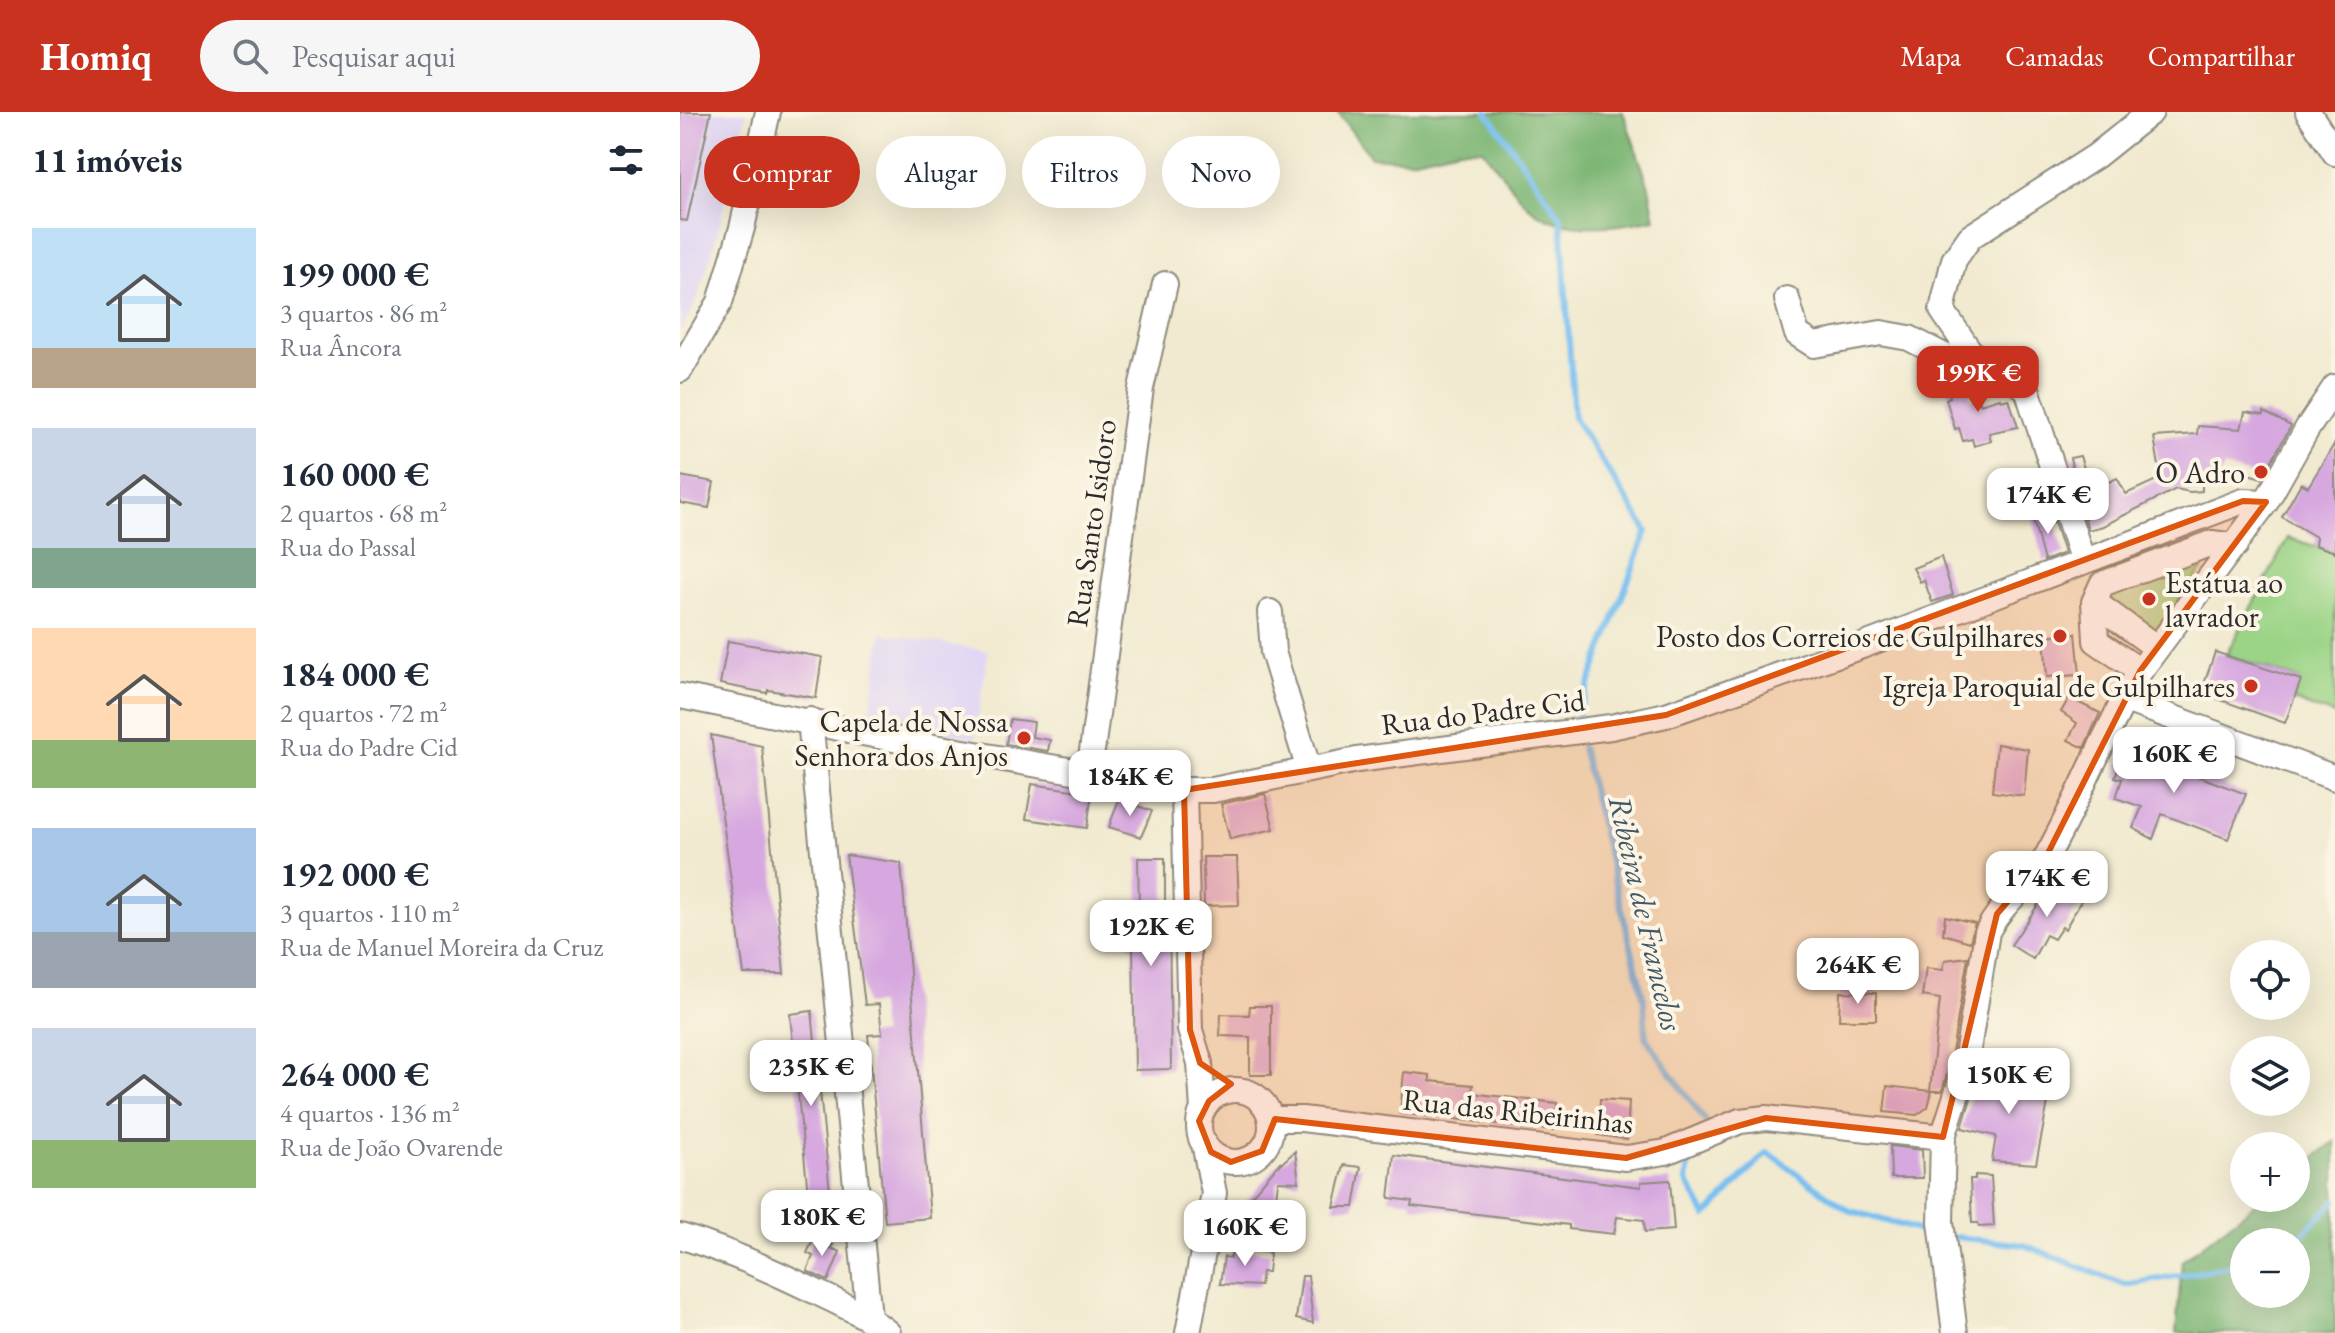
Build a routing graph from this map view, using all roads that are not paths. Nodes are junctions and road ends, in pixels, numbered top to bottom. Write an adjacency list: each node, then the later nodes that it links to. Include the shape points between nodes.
1 (768, 112): 10 (street, via 720,302)
2 (2151, 112): 7 (street, via 2096,156 1970,237 1954,260)
3 (2308, 112): 4 (street)
4 (2335, 153)
5 (1165, 284): 23 (street, Rua Santo Isidoro, via 1141,388)
6 (1787, 299): 8 (street, via 1797,334 1814,345 1881,333)
7 (1942, 310): 8 (street); 9 (street)
8 (1909, 338): 9 (street, via 1946,357)
9 (1975, 359): 14 (street, via 2027,389)
10 (680, 370)
11 (2335, 387): 12 (street)
12 (2266, 502): 13 (street); 14 (street, Rua do Padre Cid, via 2243,501)
13 (2235, 546): 15 (street, via 2212,543 2102,584); 17 (street)
14 (2083, 562): 22 (street, Rua do Padre Cid, via 1666,715)
15 (2094, 602): 17 (street); 18 (street, via 2096,641)
16 (1270, 612): 22 (street, via 1273,652)
17 (2157, 648): 18 (street)
18 (2140, 671): 20 (street)
19 (680, 696): 21 (street, Rua do Padre Cid)
20 (2123, 699): 24 (street); 30 (street, via 2046,857 1987,932 1965,1068)
21 (810, 720): 23 (street, Rua do Padre Cid); 35 (street)
22 (1309, 770): 25 (street, Rua do Padre Cid, via 1213,790)
23 (1089, 773): 25 (street, Rua do Padre Cid)
24 (2335, 778)
25 (1184, 790): 26 (street, via 1190,1030)
26 (1200, 1063): 27 (street); 28 (street)
27 (1240, 1090): 28 (street, via 1218,1094); 29 (street, via 1260,1100)
28 (1203, 1110): 31 (street, via 1199,1121)
29 (1271, 1119): 30 (street, Rua das Ribeirinhas, via 1626,1158 1666,1152 1740,1121 1766,1118); 32 (street, via 1262,1151)
30 (1943, 1137): 38 (street, via 1941,1222)
31 (1204, 1143): 32 (street, via 1220,1158); 33 (street)
32 (1242, 1161): 33 (street)
33 (1214, 1193): 37 (street)
34 (680, 1236): 35 (street, via 760,1265)
35 (869, 1317): 36 (street)
36 (888, 1333)
37 (1188, 1333)
38 (1955, 1333)

